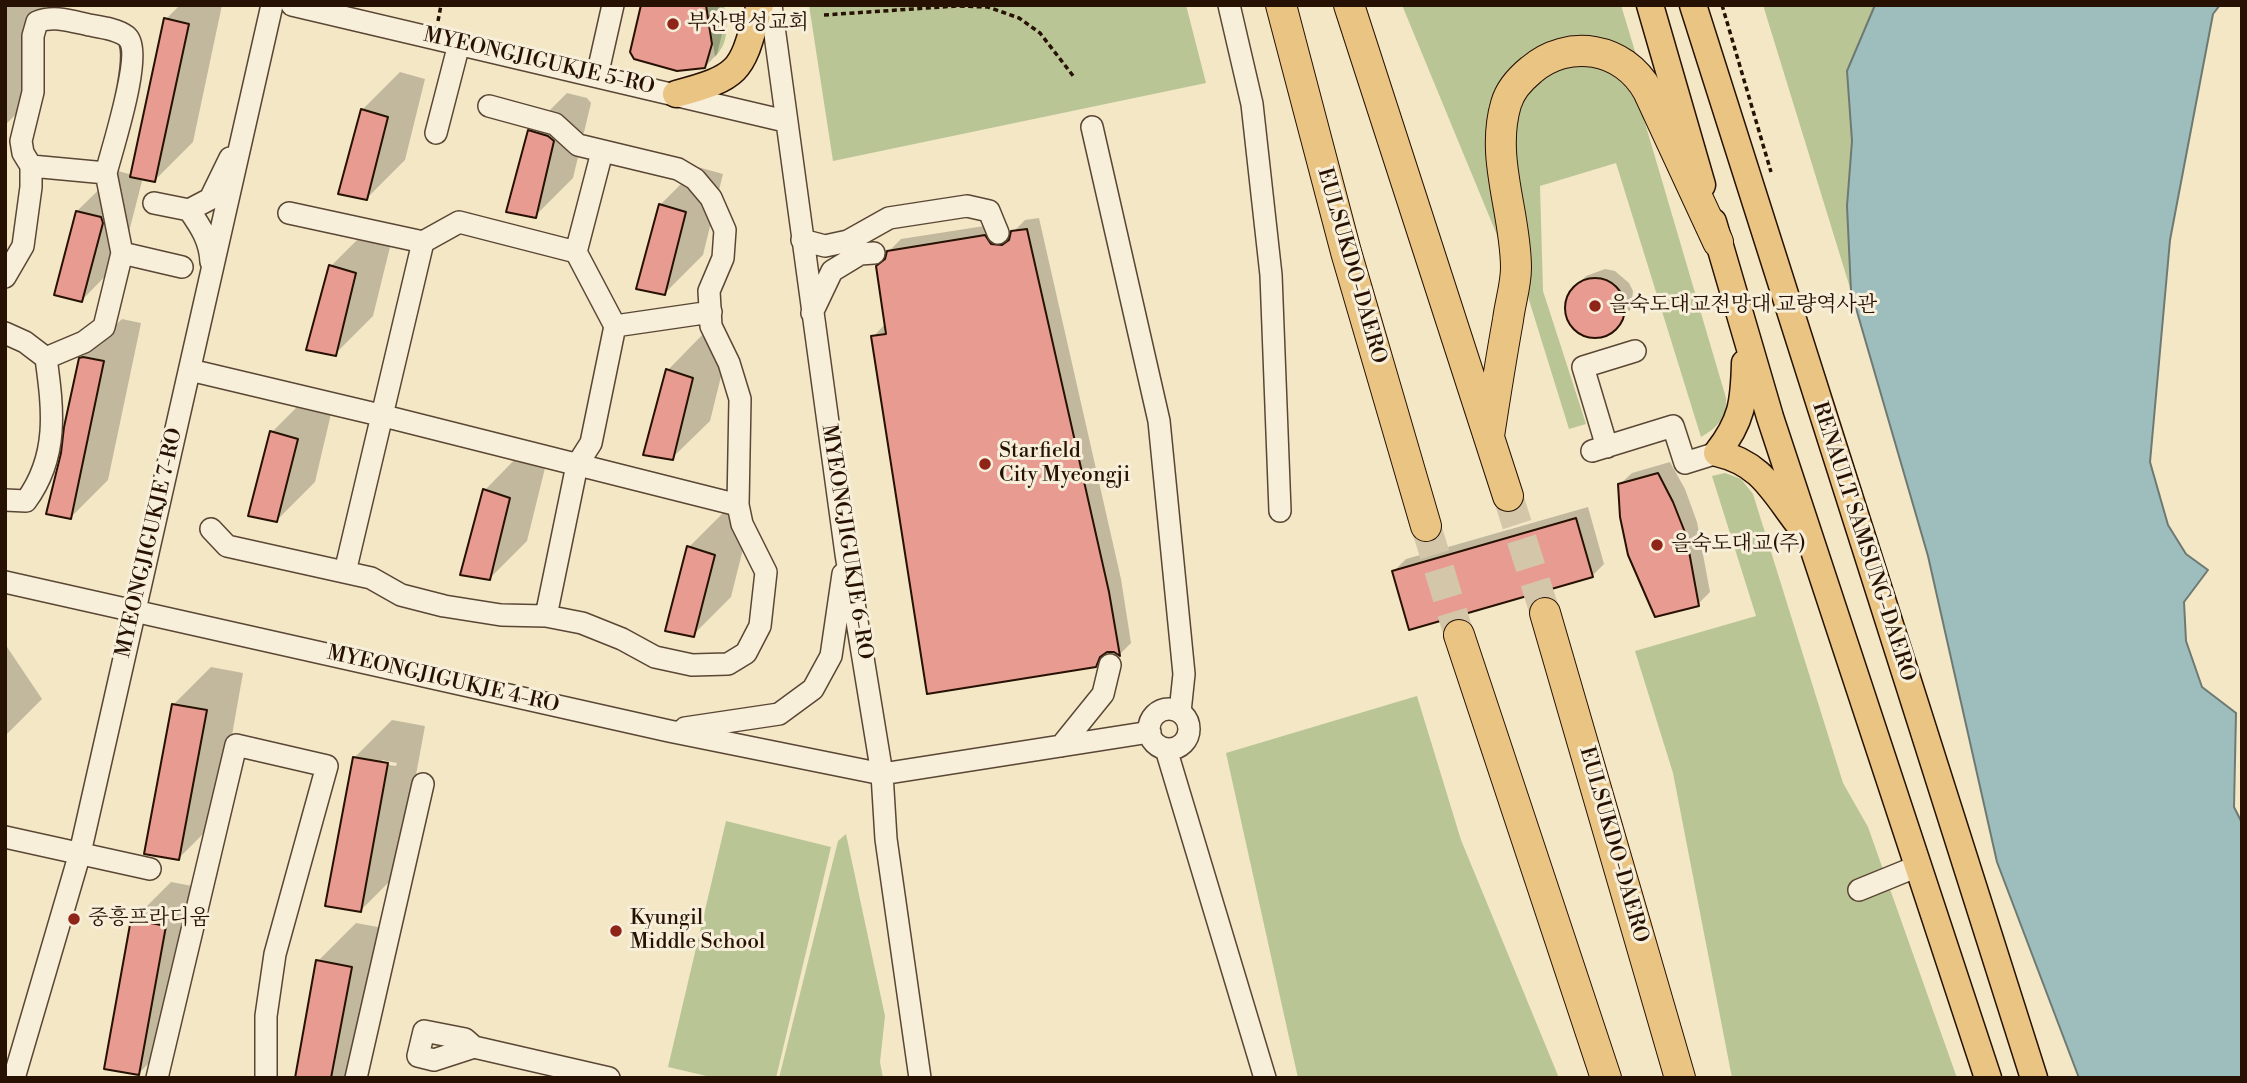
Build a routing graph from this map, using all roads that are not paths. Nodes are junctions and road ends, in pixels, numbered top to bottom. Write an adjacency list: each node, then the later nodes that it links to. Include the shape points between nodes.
1 (272, 5): 16 (street, MYEONGJIGUKJE 7-RO)
2 (292, 5): 11 (street, MYEONGJIGUKJE 5-RO)
3 (612, 5): 12 (street)
4 (760, 5): 13 (main road, via 744,57 734,71 717,82)
5 (771, 5): 15 (street, MYEONGJIGUKJE 6-RO)
6 (1229, 5): 50 (street, via 1252,104 1271,275)
7 (1281, 5): 51 (highway, EULSUKDO-DAERO, via 1346,252)
8 (1349, 5): 44 (highway)
9 (1650, 5): 28 (main road)
10 (1693, 5): 85 (main road, RENAULT SAMSUNG-DAERO)
11 (459, 44): 12 (street, MYEONGJIGUKJE 5-RO); 18 (street)
12 (597, 76): 13 (street, MYEONGJIGUKJE 5-RO)
13 (676, 94): 15 (street, MYEONGJIGUKJE 5-RO)
14 (489, 106): 19 (street, via 555,124 578,145)
15 (785, 121): 26 (street, MYEONGJIGUKJE 6-RO)
16 (245, 127): 23 (street, via 210,199); 33 (street, MYEONGJIGUKJE 7-RO)
17 (1092, 127): 62 (street, via 1159,421 1184,674)
18 (436, 133)
19 (602, 152): 29 (street); 35 (street, via 678,169 695,179 711,198 725,230 723,258 709,291)
20 (31, 166): 21 (street); 21 (street, via 21,141 33,92 33,36 37,22 50,17 102,27 126,36 133,47 132,74); 34 (street, via 23,246)
21 (106, 173): 30 (street)
22 (154, 203): 23 (street)
23 (189, 210): 33 (street, via 211,250)
24 (289, 213): 27 (street)
25 (998, 233): 26 (street, via 989,211 967,206 889,218 848,242 825,246)
26 (802, 240): 36 (street, MYEONGJIGUKJE 6-RO)
27 (424, 242): 29 (street, via 459,222); 43 (street)
28 (1718, 242): 39 (main road); 44 (highway, via 1648,91 1633,71 1611,56 1588,50 1562,52 1539,63 1514,88 1501,125 1516,268)
29 (576, 252): 37 (street)
30 (122, 253): 32 (street); 41 (street, via 104,327 85,342)
31 (874, 253): 36 (street, via 860,254 832,271)
32 (182, 267)
33 (212, 275): 42 (street, MYEONGJIGUKJE 7-RO)
34 (5, 277)
35 (711, 312): 37 (street); 49 (street, via 740,400)
36 (812, 313): 54 (street, MYEONGJIGUKJE 6-RO)
37 (615, 326): 46 (street, via 591,443)
38 (5, 334): 41 (street)
39 (1746, 337): 45 (main road, via 1742,408 1736,427); 53 (main road)
40 (1635, 351): 45 (street, via 1583,367 1600,449 1673,426 1685,463)
41 (46, 358): 48 (street, via 53,408 48,453 26,500)
42 (190, 370): 43 (street); 57 (street, MYEONGJIGUKJE 7-RO)
43 (384, 416): 46 (street); 55 (street)
44 (1489, 436): 47 (highway)
45 (1717, 453): 53 (main road, via 1741,460 1763,476)
46 (577, 465): 49 (street); 59 (street)
47 (1508, 496)
48 (5, 500)
49 (738, 505): 59 (street, via 742,524 766,572 765,596 760,625 746,653 728,664 692,665 655,657 582,623)
50 (1280, 511)
51 (1426, 526)
52 (211, 529): 55 (street, via 227,546)
53 (1811, 542): 71 (main road)
54 (846, 554): 63 (street, via 831,656 813,690 779,714); 67 (street, MYEONGJIGUKJE 6-RO)
55 (345, 572): 59 (street, via 371,578 401,595 444,606)
56 (5, 582): 57 (street, MYEONGJIGUKJE 4-RO)
57 (134, 610): 63 (street, MYEONGJIGUKJE 4-RO); 70 (street, MYEONGJIGUKJE 7-RO)
58 (1545, 613): 83 (highway, EULSUKDO-DAERO)
59 (546, 616)
60 (1459, 635): 82 (highway)
61 (1110, 665): 65 (street, via 1103,694)
62 (1180, 712): 64 (street, via 1160,711 1150,722); 66 (street, via 1188,721 1187,740)
63 (669, 731): 67 (street, MYEONGJIGUKJE 4-RO)
64 (1150, 732): 65 (street); 66 (street, via 1153,742)
65 (1061, 746): 67 (street)
66 (1166, 749): 81 (street)
67 (882, 774): 80 (street, MYEONGJIGUKJE 6-RO, via 886,839)
68 (423, 784): 78 (street)
69 (5, 837): 70 (street)
70 (80, 853): 72 (street); 75 (street, MYEONGJIGUKJE 7-RO)
71 (1918, 866): 73 (street); 84 (main road)
72 (150, 869)
73 (1859, 890)
74 (474, 1047): 79 (street)
75 (14, 1078)
76 (157, 1078): 77 (street, via 236,745 327,766 275,954 265,1016)
77 (266, 1078)
78 (356, 1078)
79 (610, 1078)
80 (920, 1078)
81 (1265, 1078)
82 (1606, 1078)
83 (1681, 1078)
84 (1988, 1078)
85 (2034, 1078)

